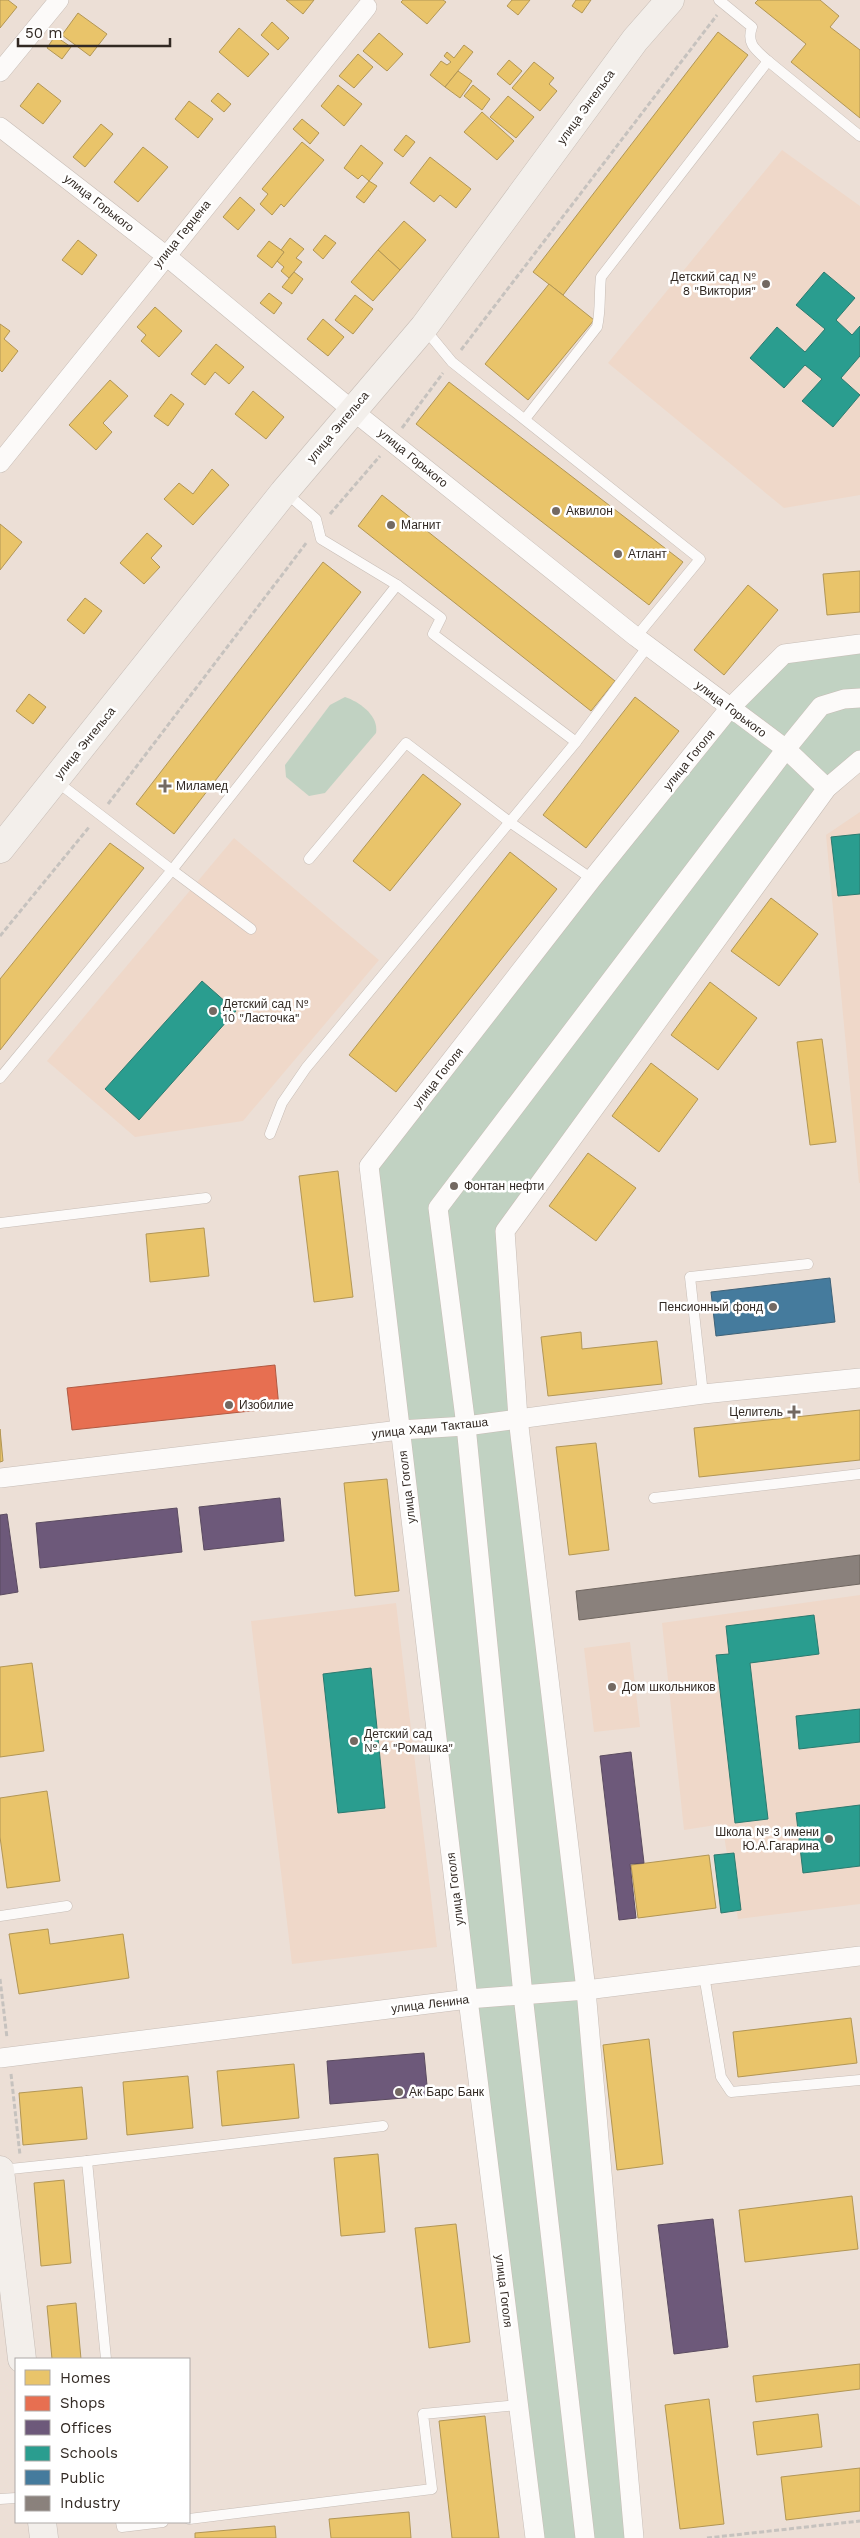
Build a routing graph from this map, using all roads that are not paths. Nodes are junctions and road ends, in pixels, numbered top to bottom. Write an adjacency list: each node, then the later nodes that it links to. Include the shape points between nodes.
1 (59, 0): 6 (street)
2 (670, 0): 10 (street, улица Энгельса, via 635,40)
3 (722, 2): 5 (lane, via 752,27 749,34 752,47)
4 (367, 7): 9 (street, улица Герцена)
5 (768, 61): 8 (lane); 12 (lane, via 601,277 597,327)
6 (0, 72)
7 (0, 127): 9 (street, улица Горького)
8 (860, 136)
9 (165, 255): 11 (street, улица Горького); 13 (street, улица Герцена)
10 (424, 327): 11 (street, улица Энгельса); 12 (lane, via 452,362)
11 (352, 410): 14 (street, улица Энгельса); 16 (street, улица Горького)
12 (525, 419): 16 (lane, via 700,559)
13 (0, 463)
14 (284, 492): 15 (lane, via 316,519 321,539); 23 (street, улица Энгельса)
15 (397, 584): 20 (lane, via 442,618 433,634); 28 (lane)
16 (642, 641): 19 (street, улица Горького); 20 (lane)
17 (860, 644): 19 (street, улица Гоголя, via 784,654)
18 (860, 698): 21 (street, via 821,706)
19 (729, 709): 21 (street, улица Горького); 29 (street, улица Гоголя)
20 (576, 742): 25 (lane)
21 (786, 750): 24 (street, улица Горького); 39 (street, via 438,1208)
22 (860, 760): 24 (street)
23 (55, 780): 26 (street, улица Энгельса); 28 (lane)
24 (827, 788): 38 (street, via 504,1230)
25 (511, 823): 27 (lane, via 406,743); 29 (lane); 32 (lane, via 306,1068 282,1103)
26 (0, 849)
27 (309, 859)
28 (172, 870): 30 (lane); 31 (lane)
29 (592, 879): 40 (street, улица Гоголя, via 369,1166)
30 (251, 929)
31 (0, 1078)
32 (270, 1134)
33 (206, 1198): 34 (lane)
34 (0, 1223)
35 (808, 1264): 37 (lane, via 690,1277)
36 (860, 1378): 37 (street, улица Хади Такташа)
37 (703, 1394): 38 (street, улица Хади Такташа)
38 (518, 1418): 39 (street, улица Хади Такташа); 48 (street)
39 (466, 1426): 40 (street, улица Хади Такташа); 49 (street)
40 (400, 1430): 42 (street, улица Хади Такташа); 50 (street, улица Гоголя)
41 (860, 1474): 43 (lane)
42 (0, 1478)
43 (654, 1498)
44 (67, 1906): 45 (lane)
45 (0, 1916)
46 (860, 1956): 47 (street, улица Ленина)
47 (704, 1976): 48 (street, улица Ленина); 52 (lane, via 721,2077 731,2092)
48 (586, 1990): 49 (street, улица Ленина); 68 (street)
49 (523, 1995): 50 (street, улица Ленина); 67 (street)
50 (468, 1999): 51 (street, улица Ленина); 58 (street, улица Гоголя)
51 (0, 2058)
52 (860, 2080)
53 (383, 2126): 54 (lane)
54 (87, 2161): 55 (lane); 57 (lane)
55 (0, 2170): 56 (street)
56 (22, 2358)
57 (106, 2358)
58 (518, 2405): 61 (lane, via 423,2414 432,2489); 66 (street, улица Гоголя)
59 (15, 2498): 60 (lane)
60 (0, 2499)
61 (190, 2519)
62 (42, 2523): 65 (street)
63 (121, 2523): 64 (lane, via 122,2527)
64 (155, 2523)
65 (44, 2538)
66 (535, 2538)
67 (585, 2538)
68 (634, 2538)

